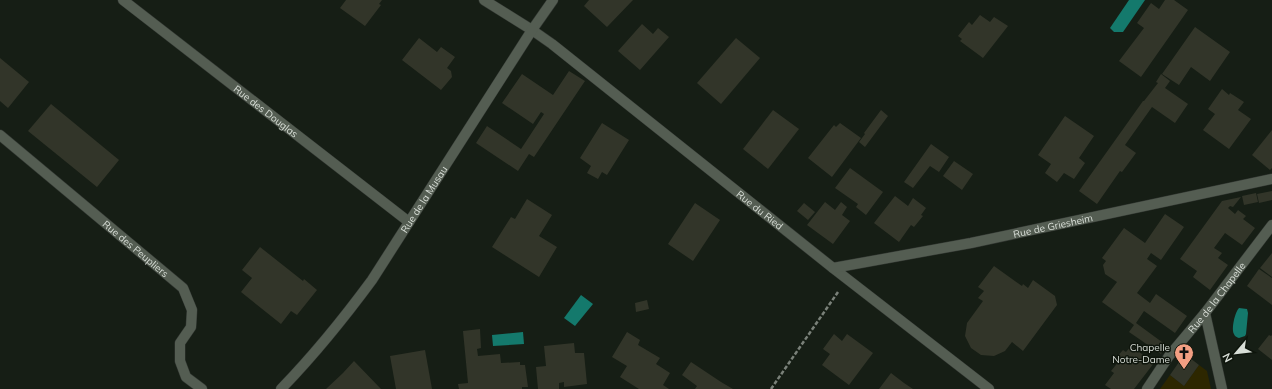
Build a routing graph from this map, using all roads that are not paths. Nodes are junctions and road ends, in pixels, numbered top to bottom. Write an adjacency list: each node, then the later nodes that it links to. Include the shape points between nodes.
1 (123, 0): 7 (street, Rue des Douglas)
2 (484, 0): 4 (street, Rue du Ried)
3 (553, 0): 4 (street, Rue de la Musau)
4 (532, 30): 7 (street, Rue de la Musau); 9 (street, Rue du Ried)
5 (0, 135): 11 (street, Rue des Peupliers, via 183,288 192,310 191,328 180,343 180,361 186,377)
6 (1272, 179): 9 (street, Rue de Griesheim)
7 (409, 222): 12 (street, Rue de la Musau, via 353,306)
8 (1272, 225): 10 (street, Rue de la Chapelle)
9 (833, 268): 13 (street, Rue du Ried)
10 (1205, 314): 14 (street, Rue de la Chapelle, via 1169,356); 15 (street)
11 (202, 389)
12 (280, 389)
13 (989, 389)
14 (1147, 389)
15 (1222, 389)

